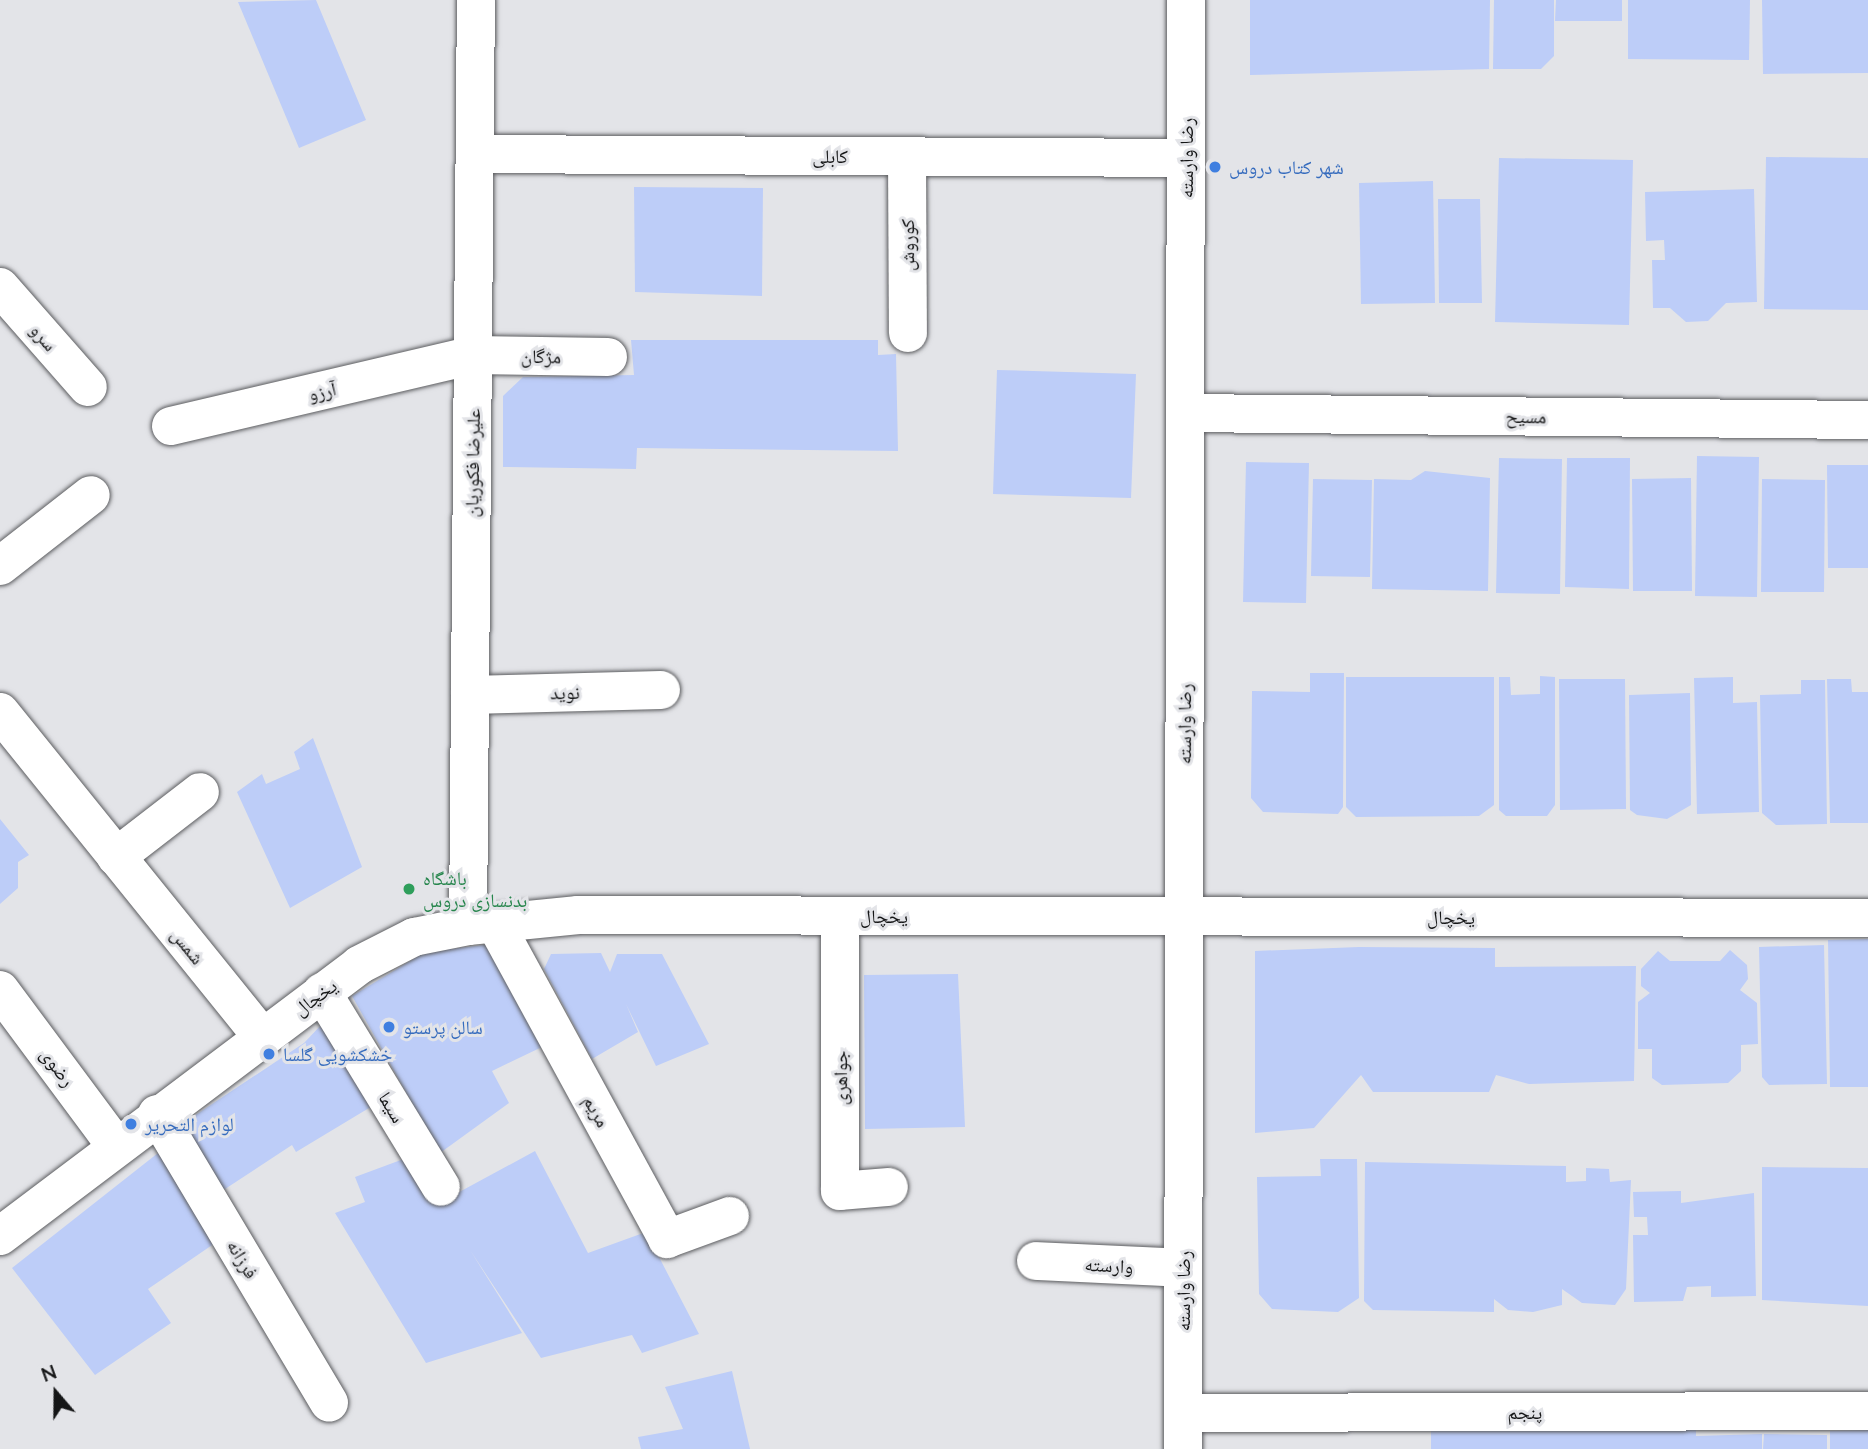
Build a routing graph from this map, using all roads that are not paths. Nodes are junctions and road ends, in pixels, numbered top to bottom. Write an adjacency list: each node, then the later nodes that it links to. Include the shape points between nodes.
1 (476, 0): 3 (street, علیرضا فکوریان)
2 (1186, 0): 5 (street, رضا وارسته)
3 (475, 154): 4 (street, کابلی); 8 (street, علیرضا فکوریان)
4 (907, 157): 5 (street, کابلی); 7 (street, کوروش)
5 (1186, 158): 11 (street, رضا وارسته)
6 (0, 287): 10 (street, سرو)
7 (908, 333)
8 (473, 355): 9 (street, مژگان); 13 (street, آرزو); 17 (street, علیرضا فکوریان)
9 (608, 357)
10 (88, 387)
11 (1185, 413): 12 (street, مسیح); 22 (street, رضا وارسته)
12 (1868, 419)
13 (171, 426)
14 (90, 495): 15 (street)
15 (0, 566)
16 (661, 690): 17 (street, نوید)
17 (470, 695): 24 (street, علیرضا فکوریان)
18 (0, 712): 20 (street, شمس)
19 (200, 792): 20 (street)
20 (116, 857): 27 (street, شمس)
21 (840, 916): 22 (street, یخچال); 24 (street, یخچال, via 578,915); 31 (street, جواهری, via 840,1191)
22 (1184, 917): 23 (street, یخچال); 35 (street, رضا وارسته)
23 (1868, 918)
24 (482, 925): 25 (street, یخچال, via 383,950); 32 (street, مریم, via 667,1239)
25 (322, 992): 27 (street, یخچال); 30 (street, سیما)
26 (5, 1005): 29 (street, رضوی)
27 (261, 1036): 28 (street, یخچال)
28 (157, 1114): 29 (street, یخچال); 36 (street, فرزانه)
29 (115, 1145): 33 (street, یخچال)
30 (441, 1187)
31 (889, 1187)
32 (730, 1216)
33 (0, 1236)
34 (1036, 1261): 35 (street, وارسته)
35 (1183, 1268): 38 (street, رضا وارسته)
36 (329, 1404)
37 (1868, 1411): 38 (street, پنجم)
38 (1183, 1431)

